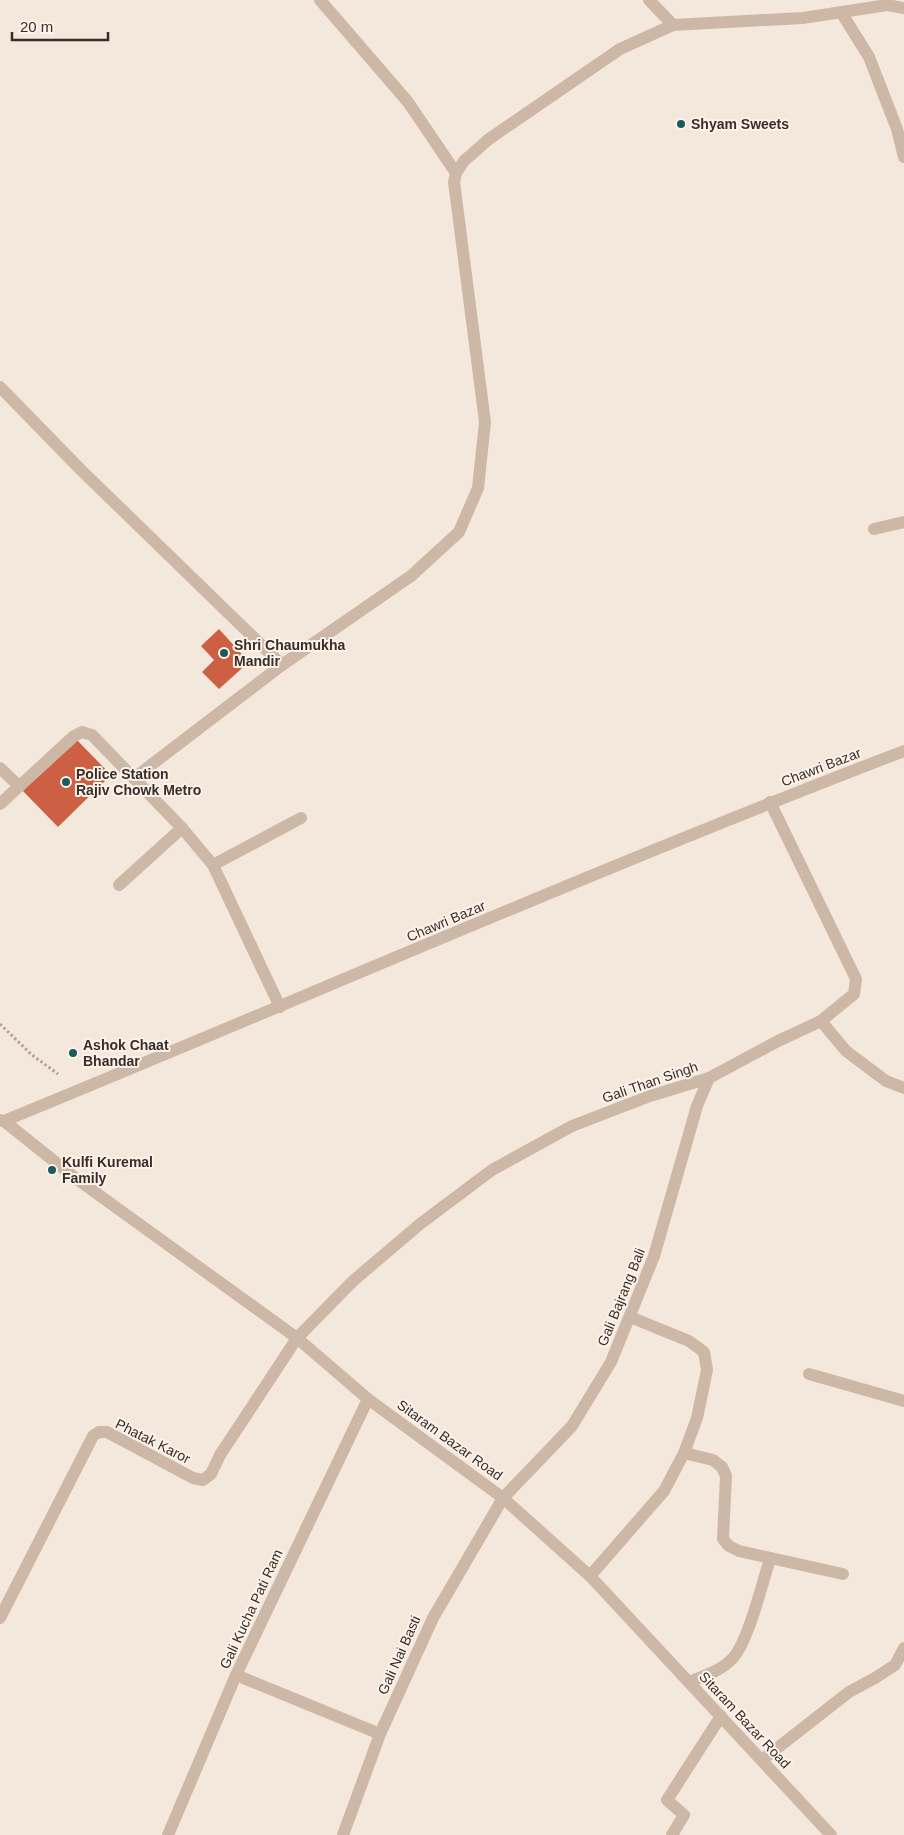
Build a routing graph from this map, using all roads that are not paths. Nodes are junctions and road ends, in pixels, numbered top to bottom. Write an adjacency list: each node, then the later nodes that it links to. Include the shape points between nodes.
1 (320, 0): 7 (street, via 408,102)
2 (649, 0): 5 (street)
3 (904, 8): 4 (street, via 887,4)
4 (841, 12): 5 (street, via 803,18); 6 (street, via 869,57)
5 (673, 25): 7 (street, via 620,49 489,138)
6 (904, 156)
7 (456, 172): 11 (street, via 454,182 485,422 478,488 459,532 412,576)
8 (0, 387): 11 (street)
9 (904, 522): 10 (street)
10 (874, 529)
11 (282, 666): 14 (street)
12 (904, 751): 16 (street, Chawri Bazar)
13 (0, 768): 15 (street)
14 (134, 778): 15 (street, via 92,735 82,732); 19 (street)
15 (19, 786): 17 (street)
16 (770, 802): 22 (street, Chawri Bazar); 23 (street, Gali Than Singh, via 856,979 854,994)
17 (0, 804)
18 (301, 818): 20 (street)
19 (182, 828): 20 (street); 21 (street)
20 (213, 865): 22 (street)
21 (119, 884)
22 (280, 1007): 26 (street, Chawri Bazar)
23 (821, 1021): 24 (street, Gali Than Singh); 25 (street, via 846,1051 886,1081)
24 (709, 1078): 27 (street, Gali Bajrang Bali, via 697,1106 654,1256); 28 (street, Gali Than Singh, via 650,1096 572,1126 492,1170 420,1224 353,1281)
25 (904, 1088)
26 (2, 1120): 28 (street, Sitaram Bazar Road, via 74,1177)
27 (630, 1317): 32 (street, via 689,1341 704,1352 707,1370 697,1418); 33 (street, Gali Bajrang Bali, via 611,1362 572,1426)
28 (297, 1338): 30 (street, Sitaram Bazar Road); 37 (street, Phatak Karor, via 220,1454 211,1474 203,1480 193,1478 106,1432 93,1436)
29 (809, 1374): 31 (street)
30 (368, 1399): 33 (street, Sitaram Bazar Road); 39 (street, Gali Kucha Pati Ram)
31 (904, 1401)
32 (684, 1453): 34 (street, via 713,1460 722,1467 726,1476 723,1539 739,1551); 36 (street, via 664,1491)
33 (503, 1498): 36 (street, Sitaram Bazar Road); 42 (street, Gali Nai Basti, via 432,1618)
34 (770, 1559): 35 (street); 40 (street, via 746,1635 734,1657 716,1671)
35 (843, 1574)
36 (590, 1576): 40 (street, Sitaram Bazar Road)
37 (0, 1618)
38 (904, 1648): 43 (street, via 895,1665 849,1692)
39 (236, 1675): 42 (street); 44 (street, Gali Kucha Pati Ram)
40 (689, 1682): 41 (street, Sitaram Bazar Road)
41 (722, 1716): 43 (street, Sitaram Bazar Road); 46 (street, via 667,1800 684,1815)
42 (380, 1734): 45 (street, Gali Nai Basti)
43 (762, 1760): 47 (street, Sitaram Bazar Road)
44 (168, 1835)
45 (343, 1835)
46 (672, 1835)
47 (831, 1835)

